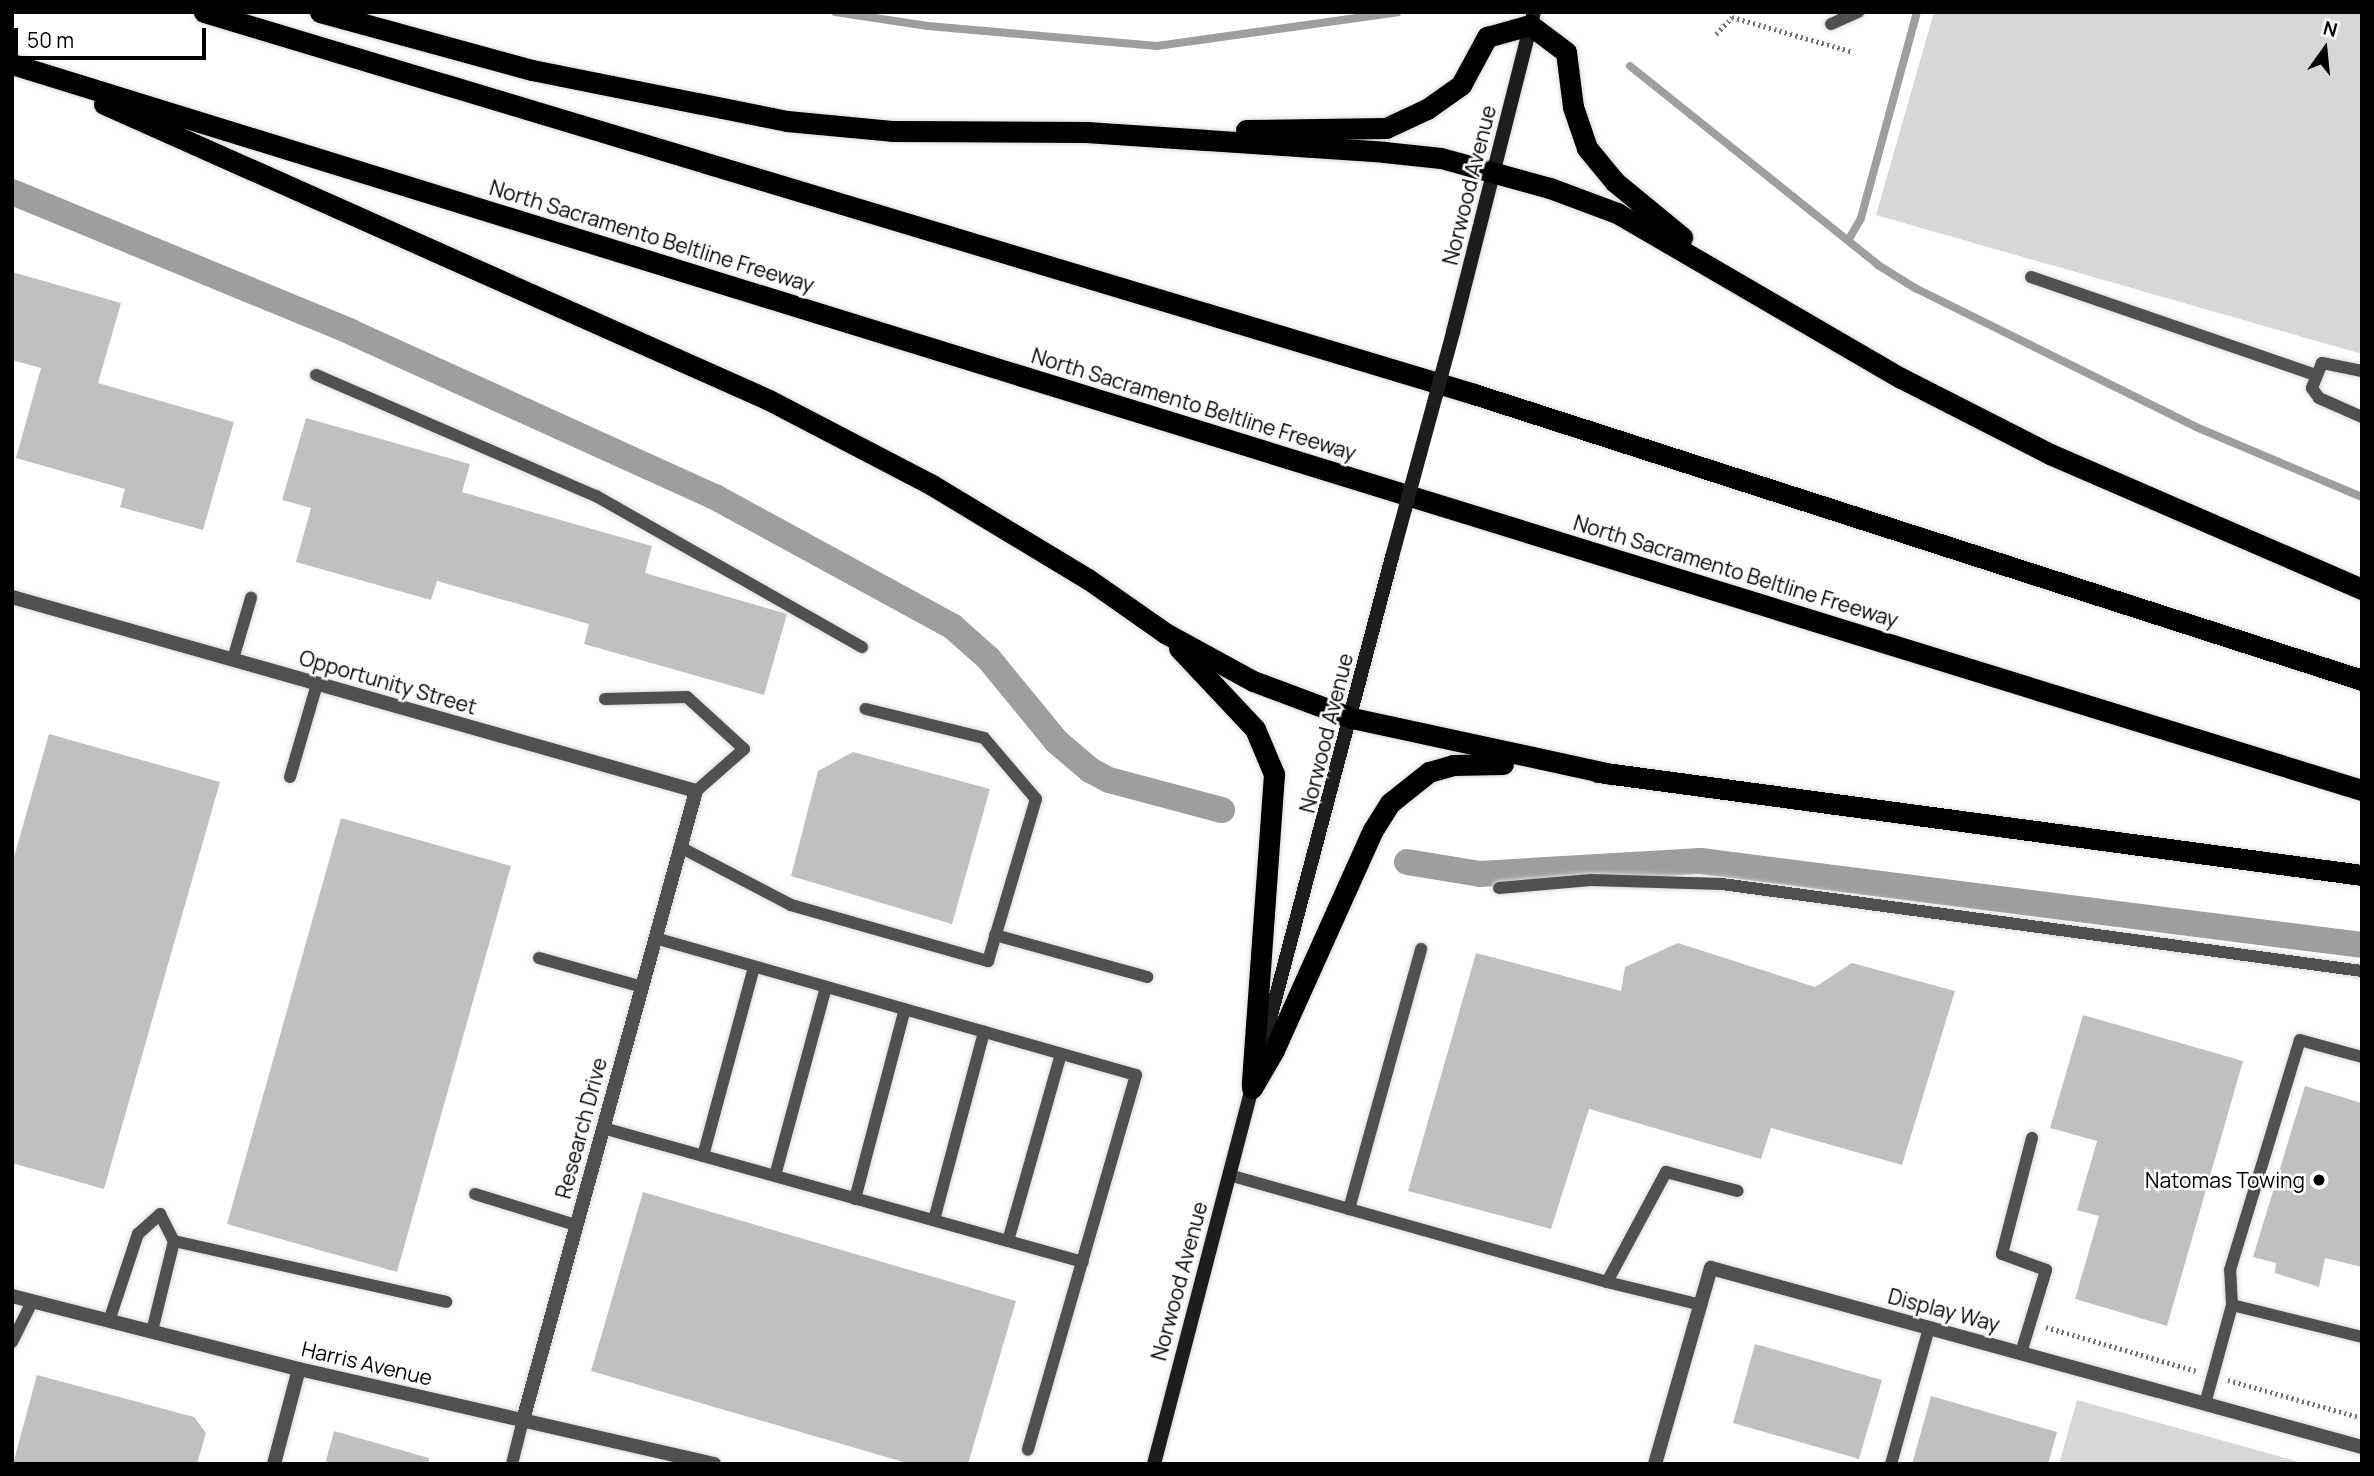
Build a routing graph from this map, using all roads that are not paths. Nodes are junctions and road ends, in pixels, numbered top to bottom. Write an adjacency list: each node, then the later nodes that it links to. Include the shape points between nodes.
1 (204, 12): 21 (highway, via 1474,394)
2 (320, 12): 7 (highway, via 532,70 787,121 892,131)
3 (1858, 12): 5 (lane)
4 (1532, 19): 7 (highway, via 1487,37 1461,85 1427,110 1386,128); 8 (main road, Norwood Avenue); 10 (highway, via 1566,52 1573,107 1583,138 1608,174)
5 (1831, 24)
6 (14, 65): 18 (highway, via 769,400 932,485 1088,579); 28 (highway, North Sacramento Beltline Freeway)
7 (1086, 132): 8 (highway, via 1395,153 1441,158)
8 (1493, 176): 10 (highway, via 1550,188 1617,213); 25 (main road, Norwood Avenue, bridge)
9 (2031, 277): 13 (lane)
10 (1755, 295): 15 (highway, via 1901,378 2050,454)
11 (2362, 371): 13 (lane, via 2329,362 2322,363)
12 (316, 375): 19 (lane, via 597,496)
13 (2316, 375): 14 (lane, via 2313,394)
14 (2362, 416)
15 (2362, 589)
16 (12, 597): 20 (street, Opportunity Street)
17 (250, 598): 20 (lane)
18 (1165, 633): 25 (highway, via 1253,681); 46 (highway, via 1255,729 1274,774)
19 (862, 647)
20 (233, 659): 22 (street, Opportunity Street)
21 (2362, 680)
22 (317, 684): 27 (lane); 29 (street, Opportunity Street)
23 (605, 699): 29 (lane, via 687,697 744,749)
24 (866, 709): 33 (lane, via 984,738 1036,799)
25 (1352, 718): 26 (highway); 46 (main road, Norwood Avenue)
26 (1612, 774): 31 (highway); 46 (highway, via 1479,762 1429,772 1407,786 1373,830 1274,1050)
27 (290, 778)
28 (2362, 790)
29 (696, 791): 30 (street)
30 (680, 847): 33 (lane, via 791,905 988,961); 34 (street, Research Drive)
31 (2362, 875)
32 (1499, 888): 38 (lane, via 1591,880 1722,884)
33 (995, 935): 39 (lane)
34 (655, 938): 37 (lane); 40 (street, Research Drive)
35 (1421, 948): 55 (lane)
36 (539, 958): 40 (lane)
37 (754, 967): 41 (lane); 49 (lane)
38 (2362, 971)
39 (1147, 977)
40 (642, 987): 47 (street, Research Drive)
41 (826, 987): 42 (lane); 51 (lane)
42 (905, 1009): 43 (lane); 54 (lane)
43 (984, 1032): 44 (lane); 56 (lane)
44 (1060, 1054): 59 (lane); 60 (lane, via 1136,1075)
45 (2362, 1056): 66 (lane, via 2300,1040 2230,1270)
46 (1252, 1088): 50 (main road, Norwood Avenue)
47 (603, 1128): 49 (lane); 57 (street, Research Drive)
48 (2032, 1138): 72 (lane, via 2002,1254 2046,1270)
49 (703, 1156): 51 (lane)
50 (1229, 1175): 55 (lane); 81 (main road, Norwood Avenue)
51 (775, 1176): 54 (lane)
52 (1738, 1191): 61 (lane, via 1666,1172)
53 (475, 1194): 57 (lane)
54 (855, 1199): 56 (lane)
55 (1349, 1209): 61 (lane)
56 (934, 1220): 59 (lane)
57 (576, 1225): 75 (street, Research Drive)
58 (174, 1241): 64 (lane); 67 (lane, via 160,1214 138,1234); 69 (lane)
59 (1008, 1241): 60 (lane)
60 (1083, 1262): 77 (lane)
61 (1607, 1282): 65 (lane)
62 (12, 1296): 63 (street, Harris Avenue)
63 (32, 1302): 67 (street, Harris Avenue); 71 (lane)
64 (446, 1302)
65 (1701, 1305): 68 (street, Display Way, via 1711,1268); 82 (street, Display Way)
66 (2232, 1305): 70 (lane); 74 (lane)
67 (109, 1321): 69 (street, Harris Avenue)
68 (1930, 1328): 72 (street, Display Way); 83 (lane)
69 (152, 1331): 73 (street, Harris Avenue)
70 (2362, 1337)
71 (12, 1342)
72 (2021, 1353): 74 (street, Display Way)
73 (299, 1369): 75 (street, Harris Avenue); 78 (street)
74 (2206, 1404): 76 (street, Display Way)
75 (523, 1420): 79 (lane); 80 (street, Harris Avenue)
76 (2362, 1447)
77 (1028, 1450)
78 (274, 1464)
79 (512, 1464)
80 (715, 1464)
81 (1154, 1464)
82 (1655, 1464)
83 (1891, 1464)

